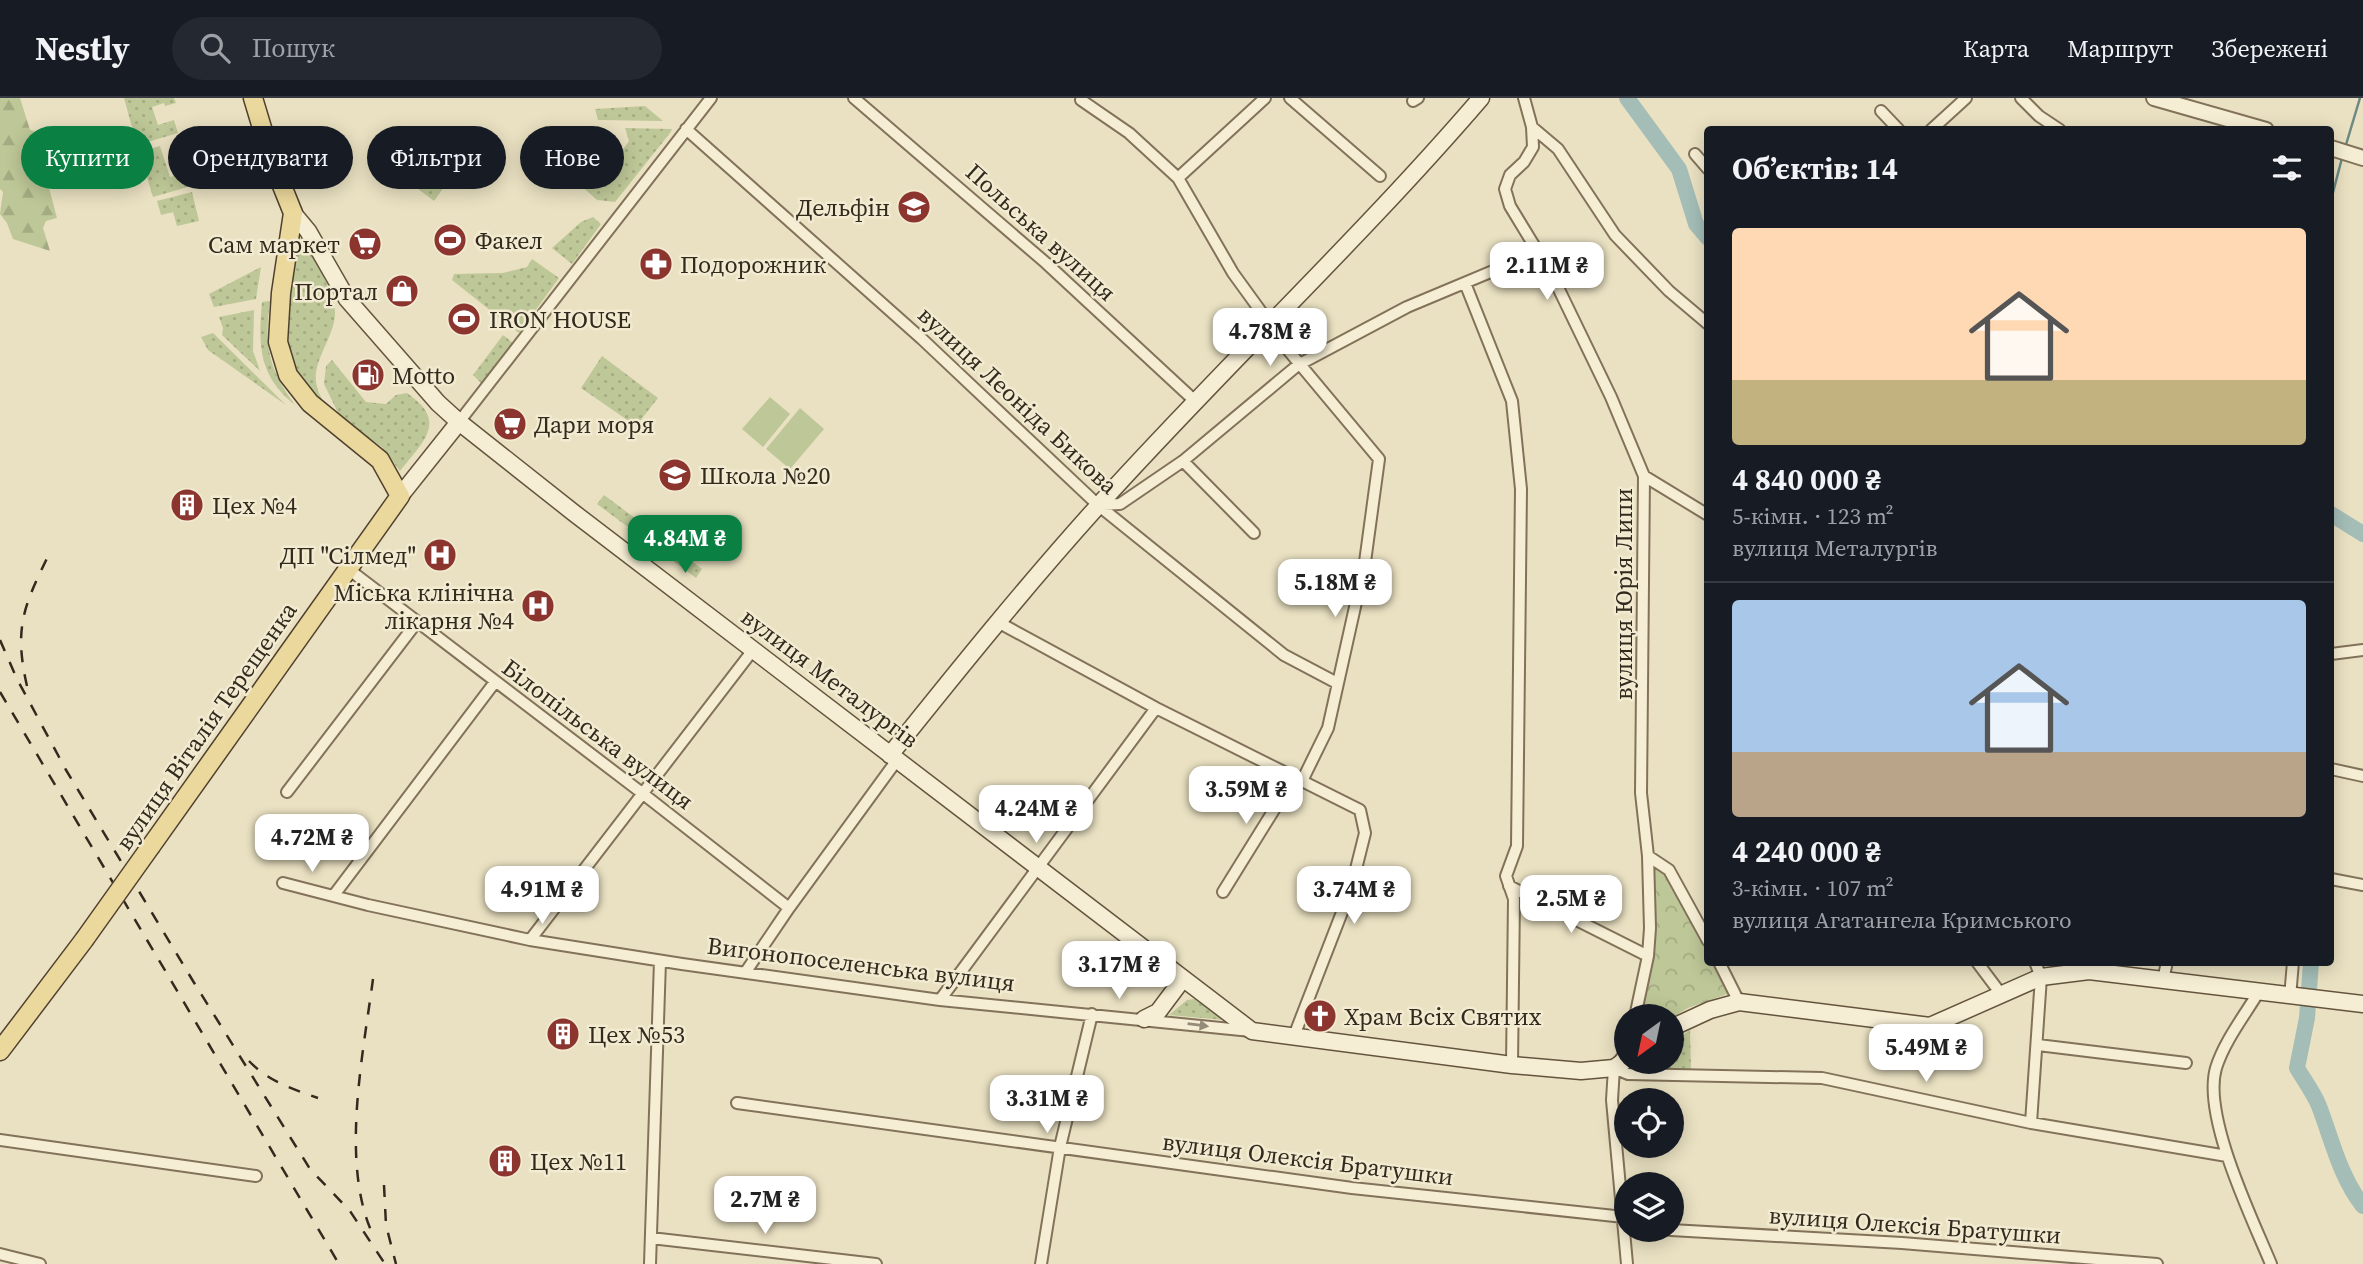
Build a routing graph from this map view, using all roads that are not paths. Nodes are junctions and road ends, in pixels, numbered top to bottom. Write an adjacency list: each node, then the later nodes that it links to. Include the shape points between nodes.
1 (253, 98): 25 (main road, вулиця Металургів)
2 (711, 98): 18 (street, вулиця Віталія Терещенка)
3 (854, 98): 31 (street, Польська вулиця, via 1046,262)
4 (1265, 98): 24 (street)
5 (1290, 98): 23 (street)
6 (1481, 98): 29 (main road, via 1368,225)
7 (1524, 98): 17 (street)
8 (1966, 98): 14 (street)
9 (2021, 98): 15 (street)
10 (2154, 98): 16 (street)
11 (1081, 100): 24 (street, via 1129,133)
12 (1881, 111): 13 (street)
13 (1895, 126)
14 (1935, 126)
15 (2054, 126)
16 (2252, 126)
17 (1532, 127): 26 (street, вулиця Юрія Липи, via 1533,147 1510,175 1505,189); 28 (street, via 1558,149 1615,235)
18 (686, 129): 32 (street, вулиця Віталія Терещенка); 36 (street, вулиця Леоніда Бикова, via 904,323)
19 (2334, 149): 21 (street)
20 (1695, 154): 22 (street)
21 (2358, 156)
22 (1704, 164)
23 (1380, 176)
24 (1178, 178): 29 (street)
25 (293, 213): 32 (main road, вулиця Металургів, via 347,299); 35 (main road, via 278,342 288,375 310,403 380,460)
26 (1536, 253): 27 (street); 34 (street, вулиця Юрія Липи, via 1552,275)
27 (1465, 283): 30 (street, via 1407,307); 59 (street, via 1512,401 1521,489 1517,846 1506,876)
28 (1704, 321)
29 (1268, 326): 30 (street); 31 (main road)
30 (1298, 365): 33 (street); 46 (street, via 1378,459 1364,562)
31 (1196, 402): 36 (main road)
32 (459, 422): 35 (main road, вулиця Віталія Терещенка); 42 (main road, вулиця Металургів)
33 (1183, 461): 36 (street, via 1120,504); 38 (street)
34 (1644, 476): 37 (street); 54 (street, вулиця Юрія Липи, via 1641,793)
35 (400, 496): 39 (main road, вулиця Віталія Терещенка)
36 (1098, 505): 40 (main road); 46 (street, вулиця Леоніда Бикова, via 1284,655)
37 (1704, 513)
38 (1254, 533)
39 (346, 568): 41 (street, Білопільська вулиця); 88 (main road, вулиця Віталія Терещенка, bridge)
40 (996, 621): 47 (street); 48 (main road)
41 (417, 622): 45 (street, Білопільська вулиця); 52 (street)
42 (753, 650): 48 (main road, вулиця Металургів); 53 (street)
43 (2363, 650): 44 (street)
44 (2334, 654)
45 (495, 682): 53 (street, Білопільська вулиця); 61 (street)
46 (1337, 683): 51 (street, via 1328,728)
47 (1156, 708): 51 (street); 55 (street)
48 (894, 757): 55 (main road, вулиця Металургів); 62 (street)
49 (2334, 770): 50 (street)
50 (2363, 776)
51 (1299, 780): 60 (street, via 1285,792); 86 (street, via 1360,810 1365,833 1351,889)
52 (287, 792)
53 (642, 793): 62 (street, Білопільська вулиця); 64 (street)
54 (1648, 856): 63 (street, via 1669,870); 65 (street, вулиця Юрія Липи)
55 (1038, 867): 73 (main road, вулиця Металургів); 78 (street)
56 (2334, 880): 58 (street)
57 (283, 883): 61 (street, Вигонопоселенська вулиця)
58 (2363, 885)
59 (1509, 887): 65 (street); 90 (street, via 1514,899)
60 (1223, 892)
61 (334, 895): 64 (street, Вигонопоселенська вулиця)
62 (789, 908): 72 (street)
63 (1704, 934)
64 (530, 940): 66 (street, Вигонопоселенська вулиця)
65 (1648, 956): 80 (street, вулиця Юрія Липи)
66 (660, 961): 72 (street, Вигонопоселенська вулиця); 103 (street)
67 (1721, 966): 79 (street)
68 (1980, 966): 76 (street)
69 (2166, 966): 74 (street)
70 (2293, 966): 77 (street)
71 (2038, 970): 74 (main road); 76 (main road); 87 (street)
72 (746, 973): 78 (street, Вигонопоселенська вулиця)
73 (1182, 980): 83 (main road, via 1158,1012); 85 (main road, вулиця Металургів)
74 (2163, 980): 75 (main road)
75 (2258, 993): 77 (main road); 98 (street, via 2216,1069 2214,1105)
76 (2001, 994): 79 (main road, via 1930,1026)
77 (2293, 997): 81 (main road)
78 (940, 1000): 82 (street, Вигонопоселенська вулиця)
79 (1739, 1002): 84 (main road)
80 (1638, 1004)
81 (2363, 1004)
82 (1092, 1014): 83 (street, Вигонопоселенська вулиця); 97 (street)
83 (1144, 1019): 85 (street, Вигонопоселенська вулиця, one-way to 85)
84 (1684, 1022)
85 (1252, 1031): 86 (main road, Вигонопоселенська вулиця)
86 (1294, 1036): 90 (main road, Вигонопоселенська вулиця)
87 (2038, 1045): 89 (street); 95 (street)
88 (0, 1051)
89 (2186, 1063)
90 (1512, 1065): 91 (main road, Вигонопоселенська вулиця, via 1581,1072)
91 (1614, 1065)
92 (1618, 1074): 99 (street, via 1612,1100)
93 (1628, 1074): 95 (street, Вигонопоселенська вулиця, via 1822,1078)
94 (737, 1103): 97 (street, вулиця Олексія Братушки)
95 (2031, 1123): 98 (street, Вигонопоселенська вулиця)
96 (0, 1140): 100 (street)
97 (1060, 1147): 101 (street, вулиця Олексія Братушки); 109 (street)
98 (2227, 1156): 112 (street)
99 (1620, 1172)
100 (256, 1176)
101 (1614, 1223)
102 (1684, 1231): 111 (street, вулиця Олексія Братушки)
103 (651, 1238): 107 (street); 108 (street)
104 (1626, 1242): 110 (street)
105 (0, 1254): 106 (street)
106 (40, 1264)
107 (650, 1264)
108 (876, 1264)
109 (1041, 1264)
110 (1627, 1264)
111 (2157, 1264)
112 (2271, 1264)

